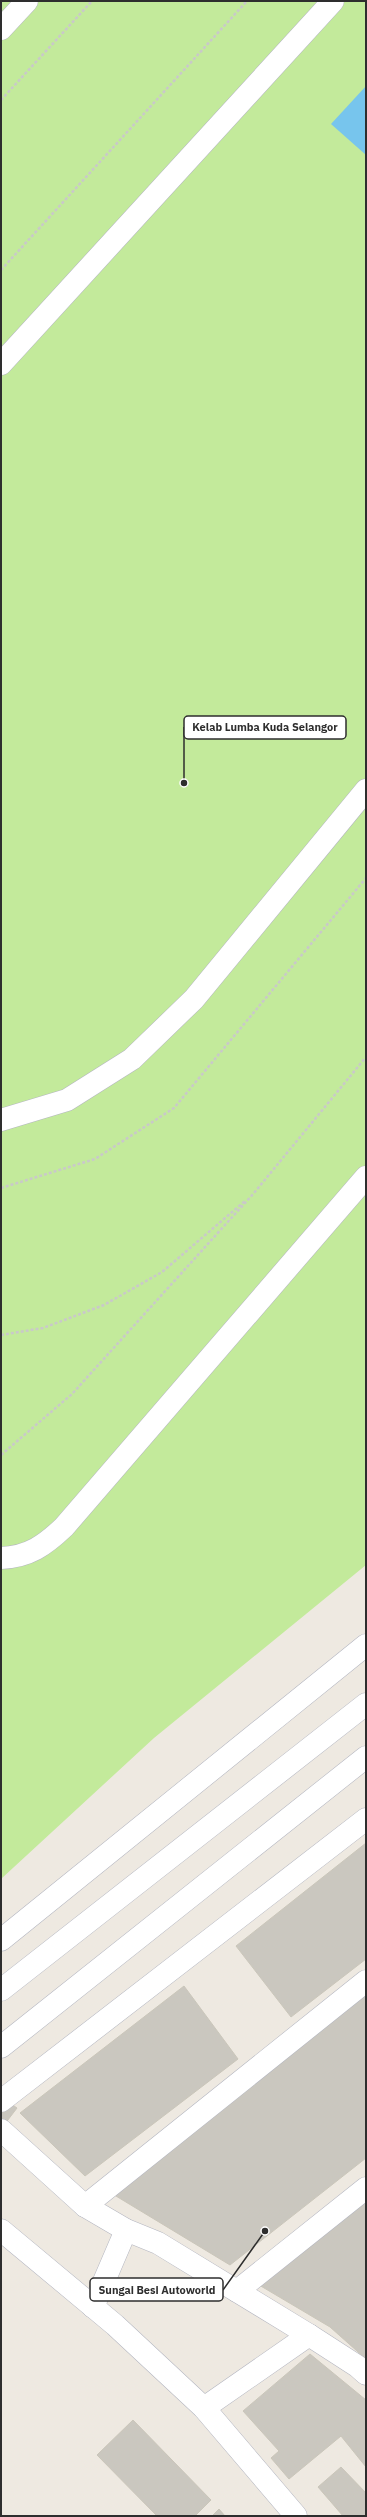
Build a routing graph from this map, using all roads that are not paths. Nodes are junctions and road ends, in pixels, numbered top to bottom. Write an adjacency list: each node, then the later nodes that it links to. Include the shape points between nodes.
1 (27, 1): 3 (lane)
2 (333, 1): 4 (lane)
3 (1, 29)
4 (1, 364)
5 (366, 790): 6 (lane, via 194,999 132,1059 67,1100)
6 (1, 1120)
7 (366, 1177): 8 (lane, via 64,1527 47,1543 31,1553)
8 (1, 1558)
9 (366, 1645): 13 (lane)
10 (366, 1704): 15 (lane)
11 (366, 1757): 16 (lane)
12 (366, 1819): 17 (lane)
13 (1, 1940)
14 (366, 1981): 20 (lane)
15 (1, 1990)
16 (1, 2047)
17 (1, 2101)
18 (1, 2130): 20 (lane)
19 (366, 2188): 23 (lane)
20 (85, 2206): 22 (lane)
21 (1, 2230): 24 (lane)
22 (126, 2230): 23 (lane, via 158,2243); 24 (lane)
23 (237, 2291): 25 (lane)
24 (93, 2307): 27 (lane)
25 (309, 2335): 26 (lane); 27 (lane)
26 (366, 2374)
27 (204, 2408): 28 (lane)
28 (296, 2516)

